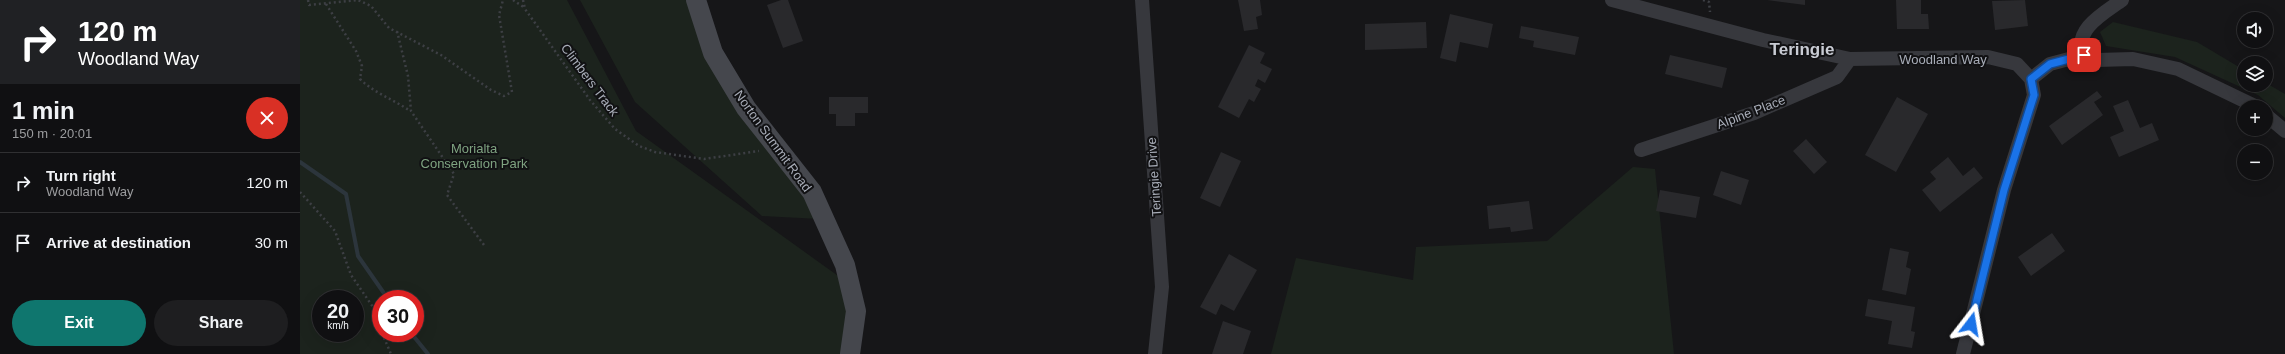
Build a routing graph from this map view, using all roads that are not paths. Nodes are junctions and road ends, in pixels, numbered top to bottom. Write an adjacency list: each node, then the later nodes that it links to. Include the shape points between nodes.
1 (696, 0): 12 (main road, Norton Summit Road, via 713,53 746,108 812,192 845,265 856,311)
2 (1142, 0): 13 (street, Teringie Drive, via 1162,286)
3 (1612, 0): 6 (street, Woodland Way, via 1763,40)
4 (2122, 0): 5 (street, via 2096,19 2082,35 2080,47)
5 (2084, 55): 7 (street, via 2050,64); 8 (street, via 2097,60 2133,59 2178,69)
6 (1850, 59): 7 (street, Woodland Way, via 1988,57 2017,64); 11 (street, Alpine Place, via 1837,77 1754,113)
7 (2031, 79): 14 (street, via 2034,95 2004,190)
8 (2242, 100)
9 (2273, 121): 10 (street)
10 (2285, 131)
11 (1642, 150)
12 (850, 354)
13 (1155, 354)
14 (1964, 354)

